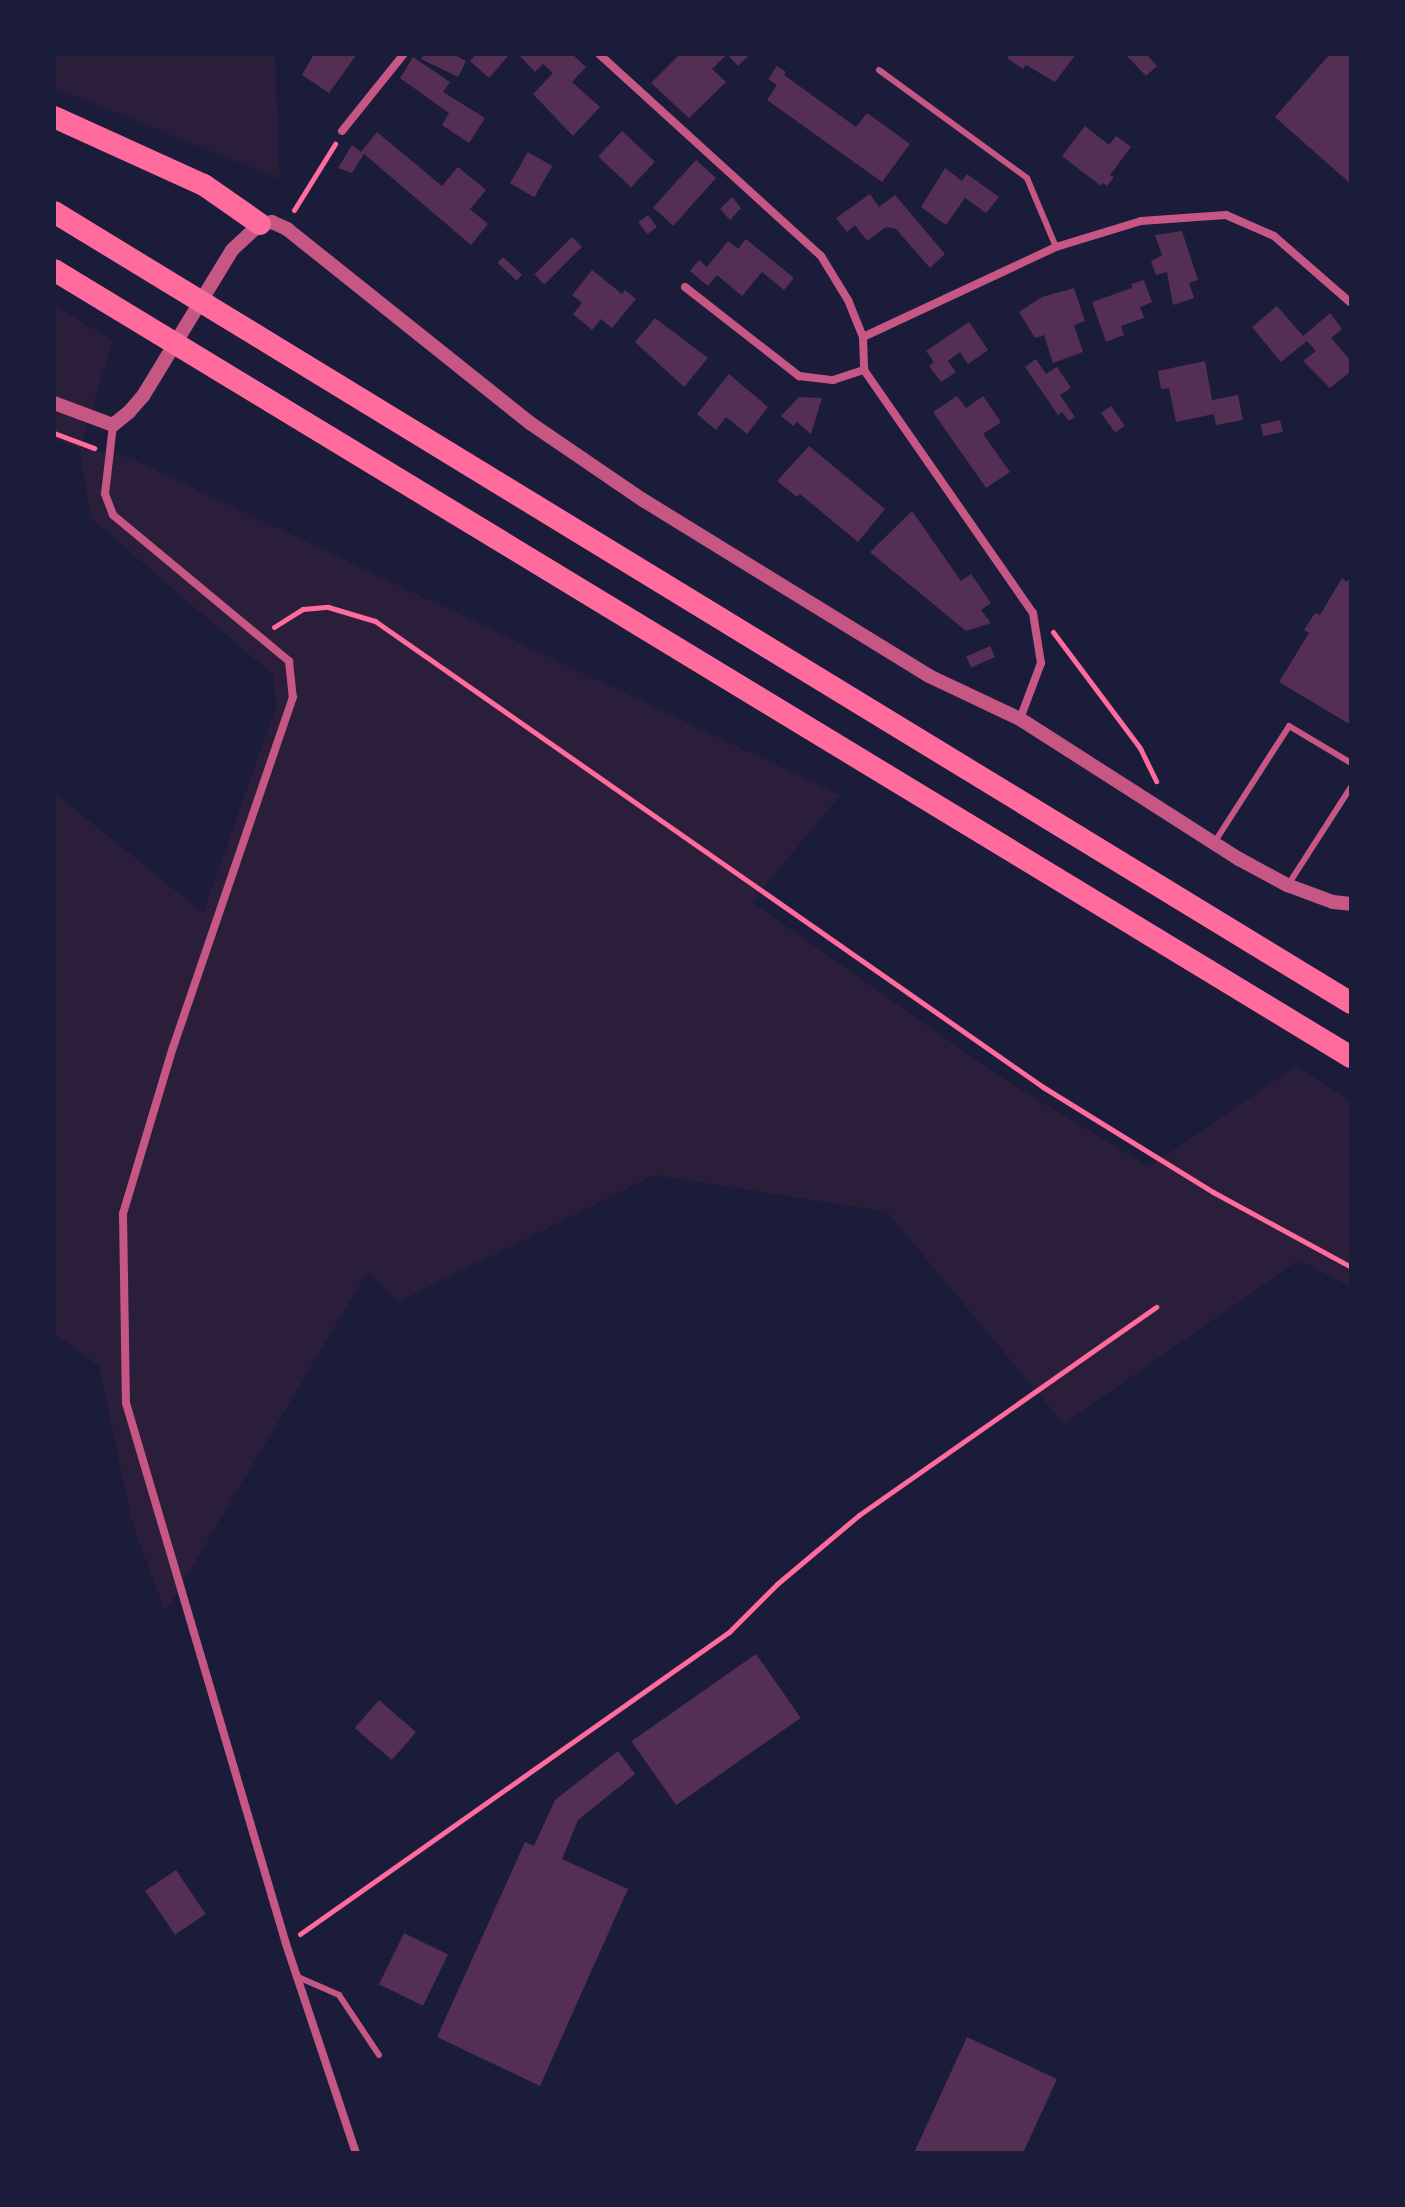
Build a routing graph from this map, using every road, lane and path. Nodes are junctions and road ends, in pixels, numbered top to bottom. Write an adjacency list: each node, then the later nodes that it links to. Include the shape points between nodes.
1 (404, 54): 5 (street)
2 (605, 56): 12 (street, via 821,256)
3 (879, 70): 8 (lane, via 1027,178)
4 (54, 117): 7 (highway, via 204,185)
5 (342, 131): 7 (path, via 296,208)
6 (54, 212): 27 (highway)
7 (270, 225): 15 (street, via 232,250 143,396); 20 (street, via 530,423 643,500 929,676)
8 (1056, 247): 11 (street, via 1141,221 1226,215 1274,236); 12 (street)
9 (54, 270): 28 (highway)
10 (685, 287): 13 (street, via 799,376 833,380)
11 (1351, 303)
12 (863, 337): 13 (street)
13 (864, 370): 18 (street)
14 (54, 403): 15 (street)
15 (113, 425): 17 (street)
16 (54, 433): 17 (path)
17 (109, 450): 19 (street, via 105,494 113,515)
18 (1033, 613): 20 (street, via 1041,663); 23 (path, via 1065,644 1140,748)
19 (260, 636): 29 (path, via 303,609 328,607 375,621 1043,1087 1213,1192); 31 (street, via 289,661 293,697 173,1047 123,1214 126,1403)
20 (1020, 719): 23 (street)
21 (1351, 763): 24 (lane, via 1289,726)
22 (1351, 787): 25 (lane)
23 (1174, 818): 24 (street)
24 (1214, 843): 25 (street)
25 (1287, 885): 26 (street)
26 (1351, 904)
27 (1351, 1003)
28 (1351, 1057)
29 (1351, 1267)
30 (1156, 1307): 31 (path, via 859,1515 729,1632)
31 (286, 1944): 32 (street)
32 (298, 1977): 33 (lane, via 339,1995); 34 (street)
33 (379, 2055)
34 (356, 2153)

